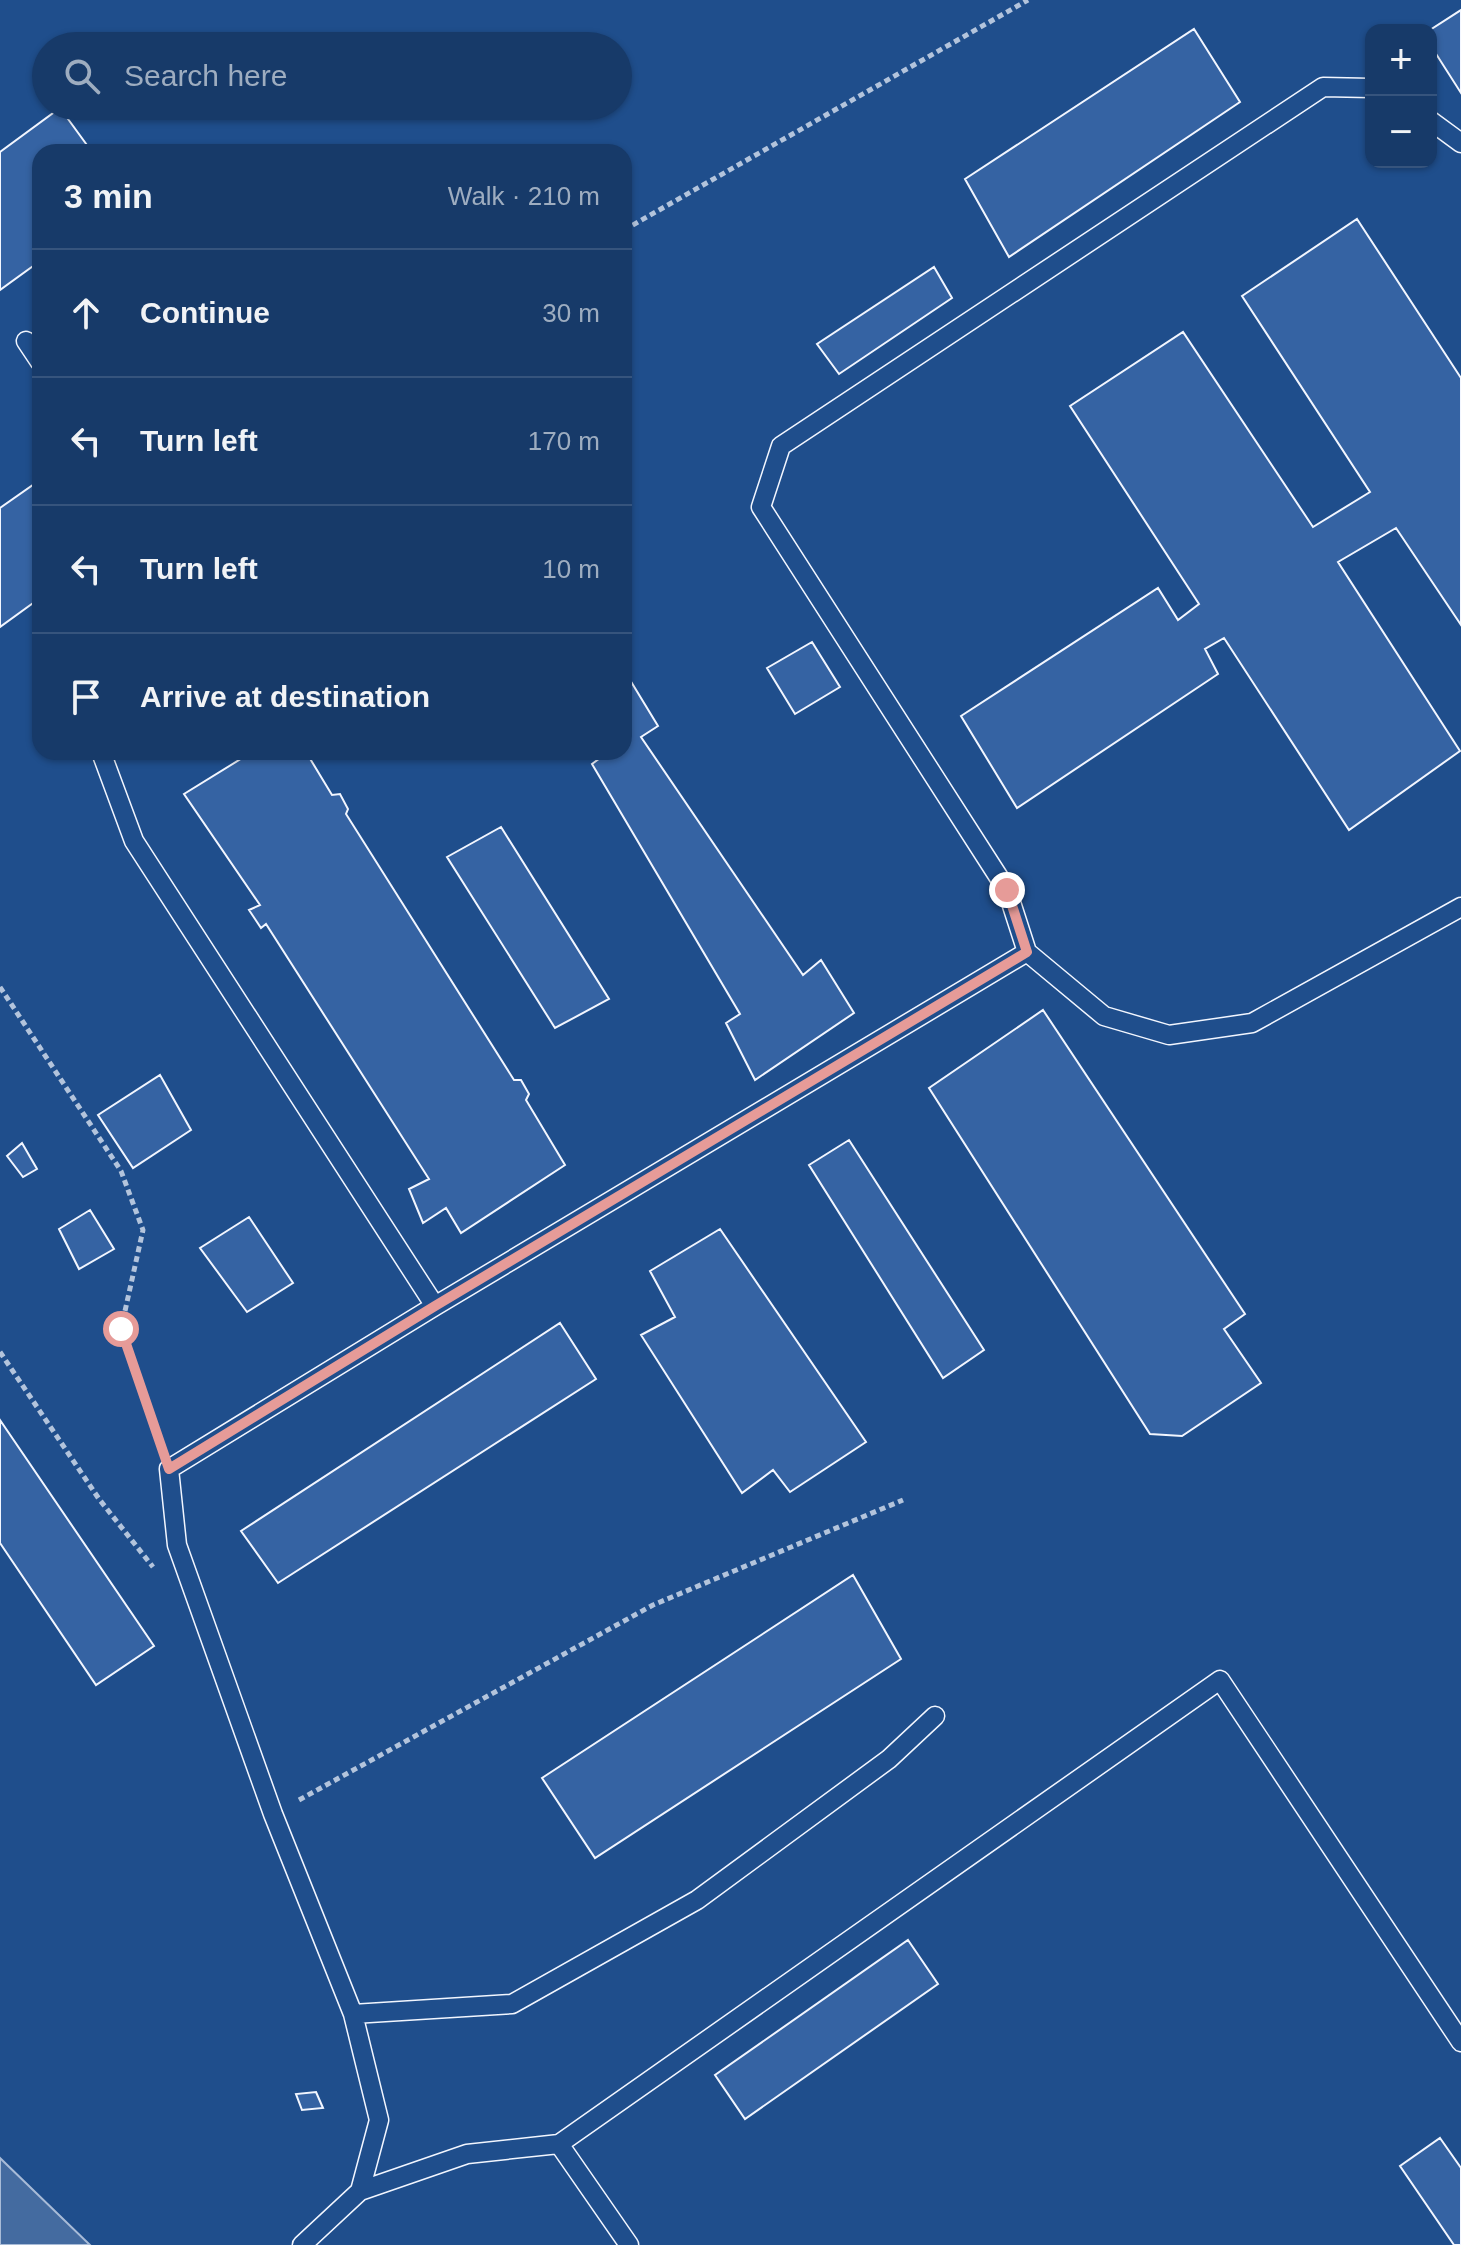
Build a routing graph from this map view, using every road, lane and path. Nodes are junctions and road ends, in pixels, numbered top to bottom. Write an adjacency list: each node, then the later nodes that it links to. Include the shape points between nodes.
1 (1028, 0): 5 (path)
2 (1365, 88): 10 (lane, via 1323,87 781,446 761,507 1007,890)
3 (1437, 125): 4 (lane)
4 (1461, 143)
5 (632, 225)
6 (26, 341): 7 (lane)
7 (32, 350)
8 (104, 760): 12 (lane, via 134,841)
9 (1461, 907): 10 (lane, via 1252,1023 1169,1035 1104,1016)
10 (1027, 952): 12 (lane)
11 (0, 987): 14 (path, via 121,1171 143,1230 121,1329)
12 (435, 1306): 14 (lane)
13 (0, 1352): 16 (path, via 99,1499)
14 (169, 1469): 18 (lane, via 177,1545)
15 (903, 1500): 18 (path, via 653,1605)
16 (155, 1569)
17 (935, 1716): 19 (lane, via 889,1759 697,1900 512,2004)
18 (273, 1814): 19 (lane)
19 (353, 2014): 22 (lane, via 379,2120)
20 (1461, 2042): 21 (lane, via 1220,1680)
21 (559, 2144): 22 (lane, via 467,2154); 24 (lane)
22 (360, 2191): 23 (lane)
23 (302, 2245)
24 (629, 2245)

